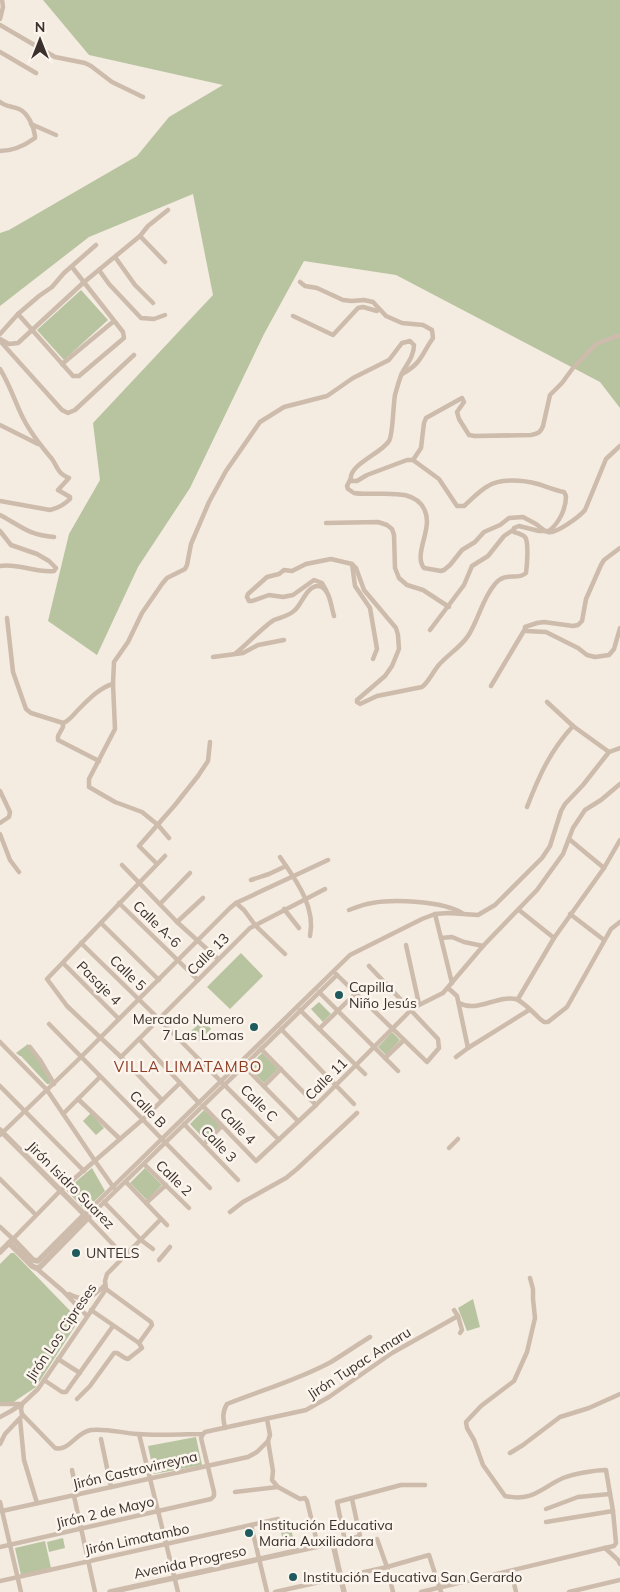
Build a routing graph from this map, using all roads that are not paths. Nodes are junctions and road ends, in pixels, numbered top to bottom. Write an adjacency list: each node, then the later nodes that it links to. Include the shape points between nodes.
1 (2, 0): 2 (street)
2 (0, 19)
3 (0, 25): 6 (street, via 55,58 91,66 112,82)
4 (0, 52): 5 (street)
5 (36, 73)
6 (142, 97)
7 (0, 102): 8 (street, via 20,110)
8 (31, 124): 9 (street); 10 (street, via 35,138 25,145)
9 (56, 135)
10 (0, 151)
11 (168, 210): 12 (street)
12 (140, 236): 14 (street); 15 (street)
13 (96, 245): 16 (street)
14 (114, 257): 17 (street); 20 (street, via 135,285)
15 (165, 262)
16 (72, 267): 19 (street); 22 (street)
17 (99, 270): 19 (street); 23 (street, via 141,318 154,319)
18 (300, 282): 21 (street, via 343,300 373,302)
19 (83, 283): 25 (street); 26 (street)
20 (154, 303)
21 (381, 312): 24 (street, via 358,308 333,335); 33 (street, via 402,323 428,327 434,334 420,361)
22 (18, 314): 26 (street); 27 (street)
23 (165, 315)
24 (293, 316)
25 (114, 321): 31 (street); 31 (street, via 124,338 79,376 70,374)
26 (32, 329): 29 (street, via 18,343); 31 (street)
27 (0, 334)
28 (620, 335): 37 (street, via 596,344 552,391 538,434 468,435 459,419 458,412 464,402 462,398 426,418 421,448)
29 (0, 340): 30 (street, via 68,413)
30 (134, 354)
31 (62, 364)
32 (0, 369): 35 (street)
33 (401, 375): 38 (street, via 391,438 354,469); 60 (street, via 412,357 414,347 410,341 402,343 389,360 353,378 327,396 284,407 260,422 209,502 191,544 185,569 162,584 114,662)
34 (0, 425): 35 (street)
35 (39, 445): 39 (street, via 53,460 60,474 68,476 58,490 70,499 50,510)
36 (620, 446): 44 (street, via 606,459 581,515 553,533)
37 (413, 460): 38 (street, via 353,482); 44 (street, via 439,479 454,504 460,507 495,483 528,482 564,492 566,500 561,516 555,526)
38 (350, 480): 44 (street, via 347,486 354,493 408,496 418,501 427,518 420,558 424,568 441,571 448,568 462,550 509,518 523,517)
39 (0, 501)
40 (0, 515): 45 (street, via 32,534)
41 (326, 523): 50 (street, via 378,522 387,525 394,535 395,568 399,578)
42 (0, 530): 48 (street, via 11,544 37,554 56,568 50,572 14,565)
43 (513, 530): 44 (street, via 519,526); 47 (street, via 526,539 526,575 500,578 482,604 463,643 444,658 425,685 377,696 360,704 357,700 392,666 399,643 396,628 364,590); 50 (street, via 488,556 472,566)
44 (546, 531)
45 (54, 536)
46 (620, 548): 54 (street, via 601,565 578,625 537,623)
47 (352, 564): 49 (street, via 331,559 283,571 267,577 247,597 252,601 271,594 296,594 314,580 322,582); 59 (street, via 355,586 370,608 378,649)
48 (0, 566)
49 (326, 590): 51 (street); 57 (street, via 319,586 312,588 293,612 269,624)
50 (449, 607): 55 (street)
51 (334, 616)
52 (7, 618): 63 (street, via 13,672 26,709)
53 (620, 628): 54 (street, via 609,655 595,657 546,632)
54 (525, 629): 61 (street)
55 (430, 630)
56 (284, 640): 57 (street)
57 (236, 653): 58 (street)
58 (213, 657)
59 (373, 659)
60 (113, 684): 63 (street, via 106,685); 68 (street, via 115,729)
61 (491, 686)
62 (547, 702): 64 (street)
63 (63, 723): 68 (street, via 58,740)
64 (573, 726): 67 (street); 71 (street, via 552,752)
65 (210, 742): 73 (street, via 208,761)
66 (620, 748): 67 (street)
67 (609, 752): 100 (street, via 560,811 550,846 542,858 482,914)
68 (98, 761): 73 (street, via 89,787 142,812)
69 (620, 784): 76 (street, Calle 11, via 585,810)
70 (0, 791): 72 (street, via 10,812 9,817)
71 (527, 807)
72 (0, 823)
73 (158, 824): 75 (street); 81 (street, via 139,846)
74 (0, 834): 85 (street, via 10,860)
75 (169, 838)
76 (569, 839): 84 (street); 98 (street, Calle 11, via 553,870)
77 (620, 840): 84 (street)
78 (165, 856): 81 (street)
79 (280, 857): 83 (street)
80 (328, 860): 87 (street)
81 (157, 864): 89 (street)
82 (122, 865): 89 (street)
83 (286, 866): 87 (street); 88 (street)
84 (604, 868): 101 (street)
85 (19, 872)
86 (190, 873): 95 (street)
87 (293, 877): 92 (street); 94 (street)
88 (251, 880)
89 (139, 883): 93 (street); 95 (street)
90 (325, 889): 92 (street, Calle 13)
91 (203, 898): 102 (street)
92 (305, 900): 96 (street, Calle 13); 107 (street, via 311,916)
93 (119, 903): 104 (street); 117 (street, Calle A-6)
94 (236, 903): 105 (street); 111 (street)
95 (160, 904): 102 (street)
96 (284, 909): 105 (street, Calle 13); 106 (street)
97 (349, 910): 100 (street, via 373,903 401,901 421,902)
98 (519, 910): 109 (street); 114 (street, Calle 11)
99 (435, 914): 100 (street); 108 (street); 120 (street, via 410,923 350,955)
100 (463, 914)
101 (570, 914): 109 (street); 110 (street)
102 (177, 922): 111 (street)
103 (620, 922): 110 (street)
104 (101, 923): 112 (street); 121 (street)
105 (255, 925): 115 (street); 116 (street, Calle 13)
106 (299, 928)
107 (310, 936)
108 (441, 938): 114 (street, via 452,937); 123 (street)
109 (554, 938): 127 (street)
110 (604, 940): 132 (street, via 567,1007 548,1022)
111 (198, 942): 116 (street); 117 (street)
112 (81, 943): 118 (street); 126 (street, Calle 5)
113 (406, 945): 129 (street)
114 (483, 946): 123 (street, Calle 11)
115 (286, 954)
116 (218, 959): 122 (street, Calle 13)
117 (179, 961): 121 (street); 122 (street, Calle A-6)
118 (63, 962): 134 (street, Pasaje 4); 140 (street, via 47,980 67,1006)
119 (369, 966): 131 (street)
120 (335, 973): 124 (street); 125 (street); 159 (street)
121 (159, 980): 126 (street)
122 (198, 980): 135 (street, Calle 13)
123 (450, 985): 128 (street); 129 (street, Calle 11, via 444,993)
124 (319, 992): 130 (street); 133 (street)
125 (355, 994): 133 (street); 139 (street)
126 (139, 999): 134 (street); 135 (street, Calle 5)
127 (518, 1000): 128 (street, via 499,999 469,1006); 132 (street)
128 (459, 1003): 146 (street)
129 (419, 1004): 131 (street, Calle 11)
130 (300, 1010): 137 (street); 138 (street)
131 (410, 1010): 139 (street, Calle 11); 142 (street, via 438,1039 439,1048 427,1062)
132 (529, 1010): 146 (street)
133 (338, 1011): 138 (street); 145 (street)
134 (119, 1019): 140 (street)
135 (159, 1019): 141 (street, Calle 13); 159 (street, Calle C)
136 (48, 1024): 149 (street, Calle B)
137 (281, 1029): 147 (street); 161 (street)
138 (319, 1029): 152 (street)
139 (392, 1029): 142 (street); 145 (street, Calle 11)
140 (101, 1037): 148 (street); 149 (street)
141 (139, 1039): 148 (street, Calle 13); 158 (street, Calle 4)
142 (404, 1040): 150 (street)
143 (0, 1042): 164 (street)
144 (30, 1047): 160 (street)
145 (374, 1047): 150 (street); 152 (street, Calle 11)
146 (468, 1048): 151 (street)
147 (261, 1049): 153 (street); 154 (street)
148 (121, 1057): 166 (street)
149 (81, 1058): 157 (street, Calle B); 160 (street)
150 (385, 1058): 155 (street)
151 (456, 1058)
152 (356, 1065): 156 (street); 161 (street, Calle 11)
153 (244, 1066): 159 (street); 163 (street)
154 (280, 1069): 163 (street); 168 (street)
155 (398, 1071)
156 (365, 1074)
157 (100, 1077): 165 (street); 173 (street, Calle B)
158 (180, 1083): 166 (street); 167 (street, Calle 4)
159 (223, 1083): 167 (street); 180 (street, Calle C)
160 (54, 1084): 164 (street)
161 (336, 1085): 168 (street, Calle 11); 169 (street)
162 (0, 1086): 170 (street)
163 (264, 1086): 174 (street)
164 (47, 1090): 170 (street); 172 (street)
165 (78, 1098): 172 (street); 178 (street)
166 (162, 1100): 173 (street)
167 (201, 1104): 175 (street); 176 (street, Calle 4); 181 (street)
168 (316, 1104): 174 (street, Calle 11)
169 (354, 1104)
170 (25, 1111): 177 (street); 187 (street)
171 (357, 1113): 198 (street, via 286,1178)
172 (63, 1114): 185 (street)
173 (142, 1120): 178 (street); 181 (street, Calle B)
174 (298, 1121): 180 (street, Calle 11)
175 (184, 1124): 181 (street); 182 (street, Calle 3)
176 (222, 1126): 182 (street); 184 (street, Calle 4)
177 (1, 1133): 194 (street, Jirón Isidro Suarez)
178 (120, 1139): 185 (street)
179 (458, 1139): 183 (street)
180 (279, 1140): 184 (street, Calle 11)
181 (164, 1141): 186 (street); 192 (street); 193 (street, Calle B)
182 (204, 1144): 189 (street, Calle 3)
183 (448, 1148)
184 (256, 1161)
185 (95, 1162): 187 (street); 192 (street)
186 (144, 1164): 190 (street); 191 (street, Calle 2)
187 (84, 1171): 194 (street)
188 (0, 1179): 199 (street)
189 (238, 1180)
190 (126, 1182): 192 (street); 196 (street)
191 (166, 1185): 196 (street); 197 (street, Calle 2)
192 (115, 1188): 195 (street); 200 (street)
193 (210, 1188)
194 (60, 1191): 199 (street); 200 (street, Jirón Isidro Suarez)
195 (104, 1202): 200 (street); 204 (street)
196 (146, 1203): 201 (street)
197 (189, 1208)
198 (230, 1212)
199 (36, 1216): 205 (street)
200 (86, 1217): 209 (street, Jirón Isidro Suarez); 211 (street, via 40,1267)
201 (161, 1219): 202 (street); 204 (street, Jirón Los Cipreses)
202 (167, 1225)
203 (0, 1227): 205 (street)
204 (141, 1240): 207 (street); 209 (street, Jirón Los Cipreses)
205 (11, 1241): 208 (street); 211 (street, via 32,1266)
206 (170, 1247): 210 (street)
207 (152, 1249)
208 (0, 1252)
209 (125, 1257): 213 (street, Jirón Los Cipreses, via 108,1274)
210 (159, 1260)
211 (36, 1264): 214 (street)
212 (530, 1278): 248 (street, via 536,1318 527,1352 514,1381 481,1406 466,1422 467,1428 486,1471 505,1496 530,1496 564,1478 604,1469)
213 (106, 1287): 214 (street, via 83,1298); 215 (street, Jirón Los Cipreses); 222 (street, via 151,1322 152,1326)
214 (63, 1290): 217 (street)
215 (91, 1310): 217 (street, Jirón Los Cipreses); 219 (street)
216 (454, 1310): 218 (street)
217 (87, 1316): 223 (street, Jirón Los Cipreses)
218 (458, 1316): 220 (street); 233 (street, Jirón Tupac Amaru, via 392,1353 312,1408)
219 (113, 1326): 222 (street); 224 (street)
220 (460, 1333)
221 (370, 1336): 234 (street, via 332,1361 227,1404 222,1418)
222 (139, 1343): 227 (street, via 142,1348 128,1359 114,1353)
223 (58, 1359): 224 (street); 225 (street, Jirón Los Cipreses)
224 (80, 1373): 225 (street, via 66,1392)
225 (44, 1380): 229 (street, Jirón Los Cipreses)
226 (620, 1394): 240 (street, via 560,1417)
227 (77, 1399)
228 (0, 1404): 229 (street)
229 (22, 1404): 230 (street); 231 (street, Jirón Los Cipreses)
230 (22, 1414): 232 (street); 235 (street, Jirón Tupac Amaru, via 59,1450 84,1432 93,1430)
231 (0, 1417)
232 (20, 1419): 239 (street); 252 (street, via 24,1460)
233 (267, 1419): 234 (street, Jirón Tupac Amaru); 238 (street)
234 (225, 1428): 236 (street, Jirón Tupac Amaru)
235 (139, 1434): 236 (street, Jirón Tupac Amaru); 243 (street)
236 (203, 1434): 241 (street, via 201,1438)
237 (101, 1439): 245 (street)
238 (268, 1441): 241 (street, Jirón Castrovirreyna, via 248,1457); 246 (street, via 272,1480)
239 (0, 1444)
240 (510, 1453)
241 (208, 1466): 243 (street, Jirón Castrovirreyna); 256 (street, Jirón 2 de Mayo, via 214,1496 211,1499)
242 (72, 1470): 249 (street)
243 (150, 1478): 245 (street, Jirón Castrovirreyna); 256 (street)
244 (425, 1484): 250 (street, via 401,1484)
245 (111, 1487): 249 (street, Jirón Castrovirreyna)
246 (278, 1487): 247 (street); 266 (street, via 300,1499 305,1498)
247 (235, 1492)
248 (610, 1494): 253 (street, via 578,1497); 255 (street)
249 (76, 1495): 252 (street, Jirón Castrovirreyna); 260 (street)
250 (352, 1499): 262 (street, Avenida Progreso, via 360,1535); 262 (street, via 336,1503)
251 (0, 1502): 254 (street)
252 (37, 1503): 254 (street, Jirón Castrovirreyna)
253 (546, 1509)
254 (2, 1511): 265 (street)
255 (613, 1511): 258 (street); 268 (street, via 616,1543)
256 (159, 1512): 260 (street, Jirón 2 de Mayo); 263 (street)
257 (278, 1519): 259 (street, Jirón Limatambo)
258 (546, 1522)
259 (251, 1525): 263 (street, Jirón Limatambo); 269 (street)
260 (82, 1529): 265 (street, Jirón 2 de Mayo); 270 (street)
261 (377, 1539): 272 (street)
262 (345, 1541): 264 (street, Avenida Progreso)
263 (166, 1544): 270 (street, Jirón Limatambo); 275 (street)
264 (332, 1544): 266 (street, Avenida Progreso); 276 (street)
265 (10, 1545): 267 (street, Jirón 2 de Mayo); 274 (street)
266 (318, 1546): 269 (street, Avenida Progreso)
267 (0, 1547)
268 (605, 1548): 271 (street); 273 (street)
269 (260, 1559): 275 (street, Avenida Progreso); 284 (street)
270 (89, 1561): 274 (street, Jirón Limatambo); 281 (street)
271 (620, 1564)
272 (387, 1567): 276 (street); 279 (street, via 429,1556); 287 (street)
273 (511, 1571): 279 (street); 289 (street)
274 (17, 1577): 278 (street, Jirón Limatambo); 280 (street)
275 (174, 1578): 282 (street, Avenida Progreso); 283 (street)
276 (341, 1578): 285 (street); 286 (street)
277 (620, 1580): 290 (street)
278 (0, 1581)
279 (440, 1590): 288 (street)
280 (21, 1592)
281 (95, 1592)
282 (110, 1592)
283 (178, 1592)
284 (267, 1592)
285 (275, 1592)
286 (344, 1592)
287 (393, 1592)
288 (420, 1592)
289 (516, 1592)
290 (569, 1592)

